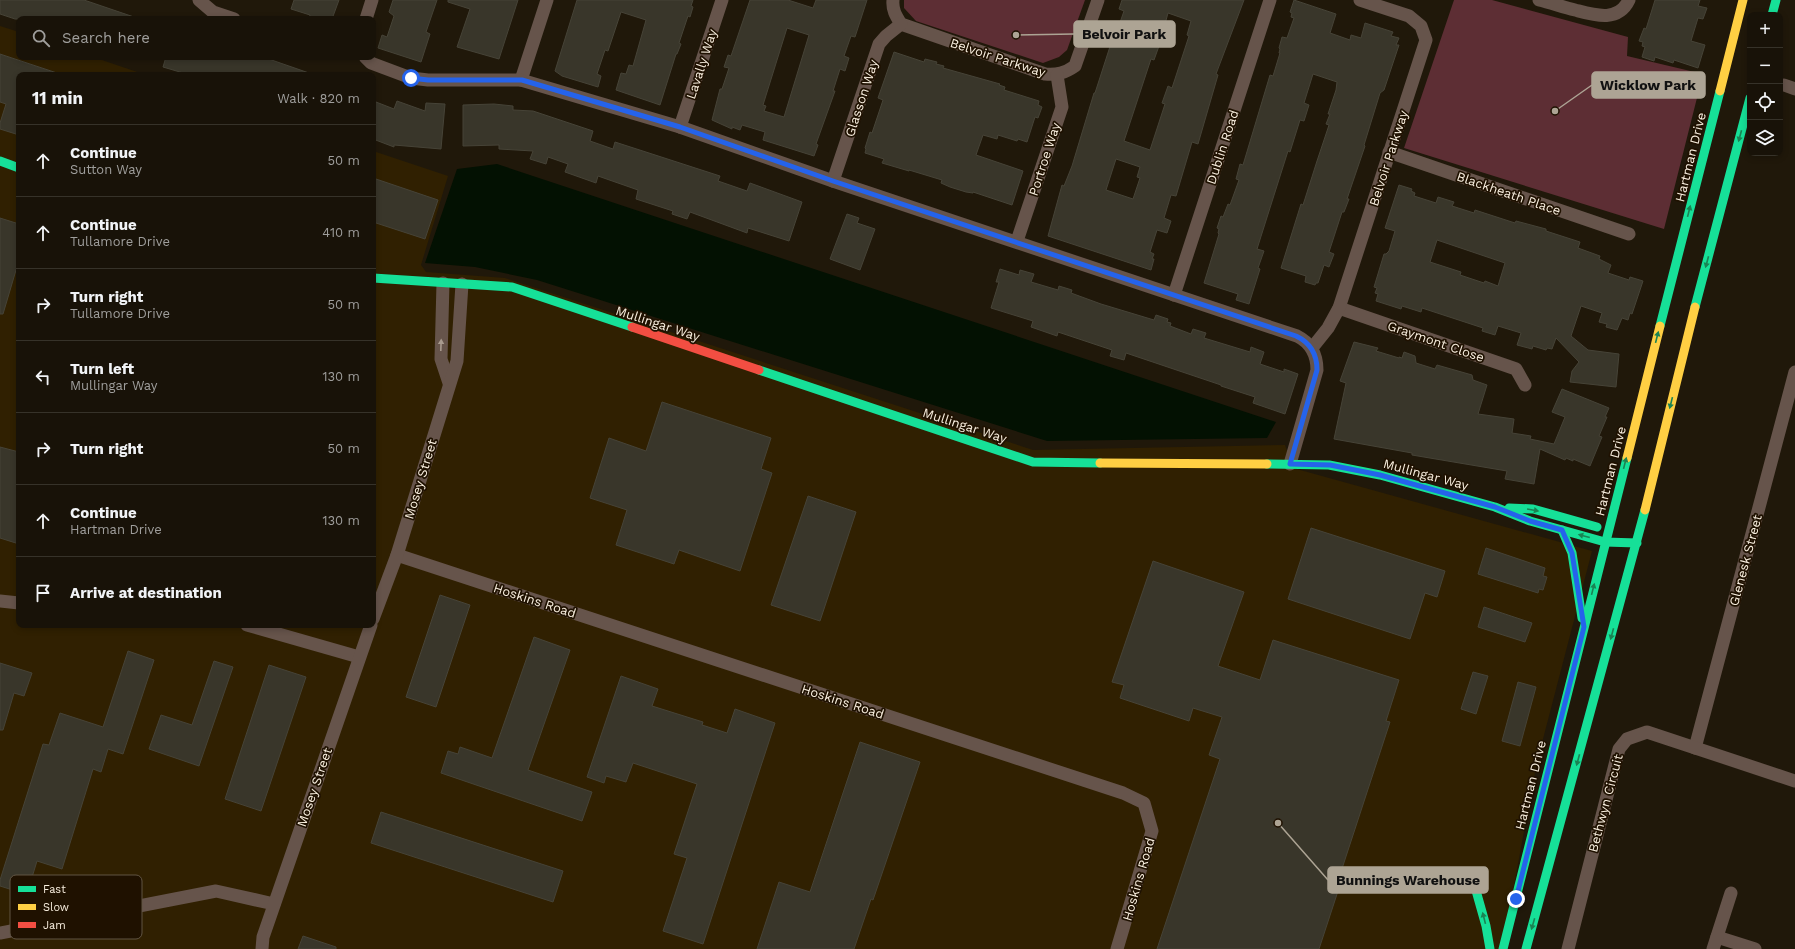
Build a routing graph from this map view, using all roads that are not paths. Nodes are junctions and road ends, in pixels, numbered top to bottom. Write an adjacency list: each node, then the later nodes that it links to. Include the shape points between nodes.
1 (199, 0): 14 (street, via 213,12)
2 (372, 0): 15 (street)
3 (547, 0): 19 (street)
4 (722, 0): 21 (street, Lavally Way)
5 (893, 0): 16 (street, via 895,16)
6 (1098, 0): 18 (street, Belvoir Parkway, via 1074,66 1067,72)
7 (1270, 0): 31 (street, Dublin Road)
8 (1360, 0): 22 (street, Belvoir Parkway, via 1409,16 1421,26 1426,40)
9 (1539, 0): 10 (street, via 1600,17 1620,12)
10 (1629, 0)
11 (1743, 0): 40 (main road, Hartman Drive, one-way to 11)
12 (1776, 0): 13 (main road)
13 (1773, 12)
14 (225, 16)
15 (367, 16)
16 (901, 24): 18 (street, Belvoir Parkway, via 1046,74); 25 (street, Glasson Way, via 879,44)
17 (368, 60): 19 (street, via 411,78)
18 (1056, 75): 27 (street, Portroe Way, via 1062,107)
19 (522, 80): 21 (street)
20 (1747, 109): 42 (main road, one-way to 42)
21 (680, 127): 25 (street)
22 (1390, 152): 26 (street, Blackheath Place); 32 (street, Belvoir Parkway)
23 (0, 161): 24 (main road)
24 (16, 167)
25 (833, 181): 27 (street)
26 (1628, 234)
27 (1017, 241): 31 (street)
28 (376, 278): 29 (main road, Mullingar Way)
29 (443, 283): 30 (main road, Mullingar Way); 35 (street, one-way to 29, via 441,359)
30 (462, 284): 35 (street, Mosey Street, via 457,361); 37 (main road, Mullingar Way, via 512,287 1033,462)
31 (1174, 295): 33 (street, via 1296,336 1305,340)
32 (1339, 308): 33 (street, Belvoir Parkway, via 1328,328); 36 (street, Graymont Close, via 1516,369)
33 (1312, 348): 37 (street, via 1317,358 1317,370)
34 (1795, 372): 51 (street, Glenesk Street)
35 (449, 383): 43 (street, Mosey Street)
36 (1525, 384)
37 (1290, 464): 38 (main road, Mullingar Way, via 1330,465 1380,475)
38 (1495, 507): 39 (main road, Mullingar Way); 40 (main road, Mullingar Way, one-way to 40, via 1534,509)
39 (1562, 530): 41 (main road, Mullingar Way, one-way to 39); 47 (main road, via 1572,553)
40 (1608, 530): 41 (main road, Hartman Drive); 42 (main road, Mullingar Way)
41 (1605, 542): 42 (main road, Mullingar Way); 47 (main road, Hartman Drive, one-way to 41)
42 (1637, 542): 64 (main road, one-way to 64)
43 (397, 555): 46 (street, Mosey Street); 61 (street, Hoskins Road, via 1123,793 1144,803 1152,831)
44 (0, 601): 45 (street)
45 (16, 603)
46 (376, 611)
47 (1584, 627): 63 (main road, Hartman Drive)
48 (258, 628): 50 (street)
49 (370, 628): 50 (street, Mosey Street)
50 (359, 657): 55 (street, Mosey Street)
51 (1695, 748): 52 (street, Bethwyn Circuit); 65 (street, Bethwyn Circuit, via 1647,732 1627,739 1619,749)
52 (1795, 781)
53 (1475, 888): 62 (main road, one-way to 53)
54 (1731, 893): 59 (street)
55 (274, 904): 56 (street, via 216,891); 60 (street, Mosey Street, via 263,937)
56 (142, 905)
57 (10, 931): 58 (street)
58 (0, 933)
59 (1715, 943): 66 (street)
60 (262, 949)
61 (1117, 949)
62 (1490, 949)
63 (1503, 949)
64 (1526, 949)
65 (1568, 949)
66 (1755, 949)

